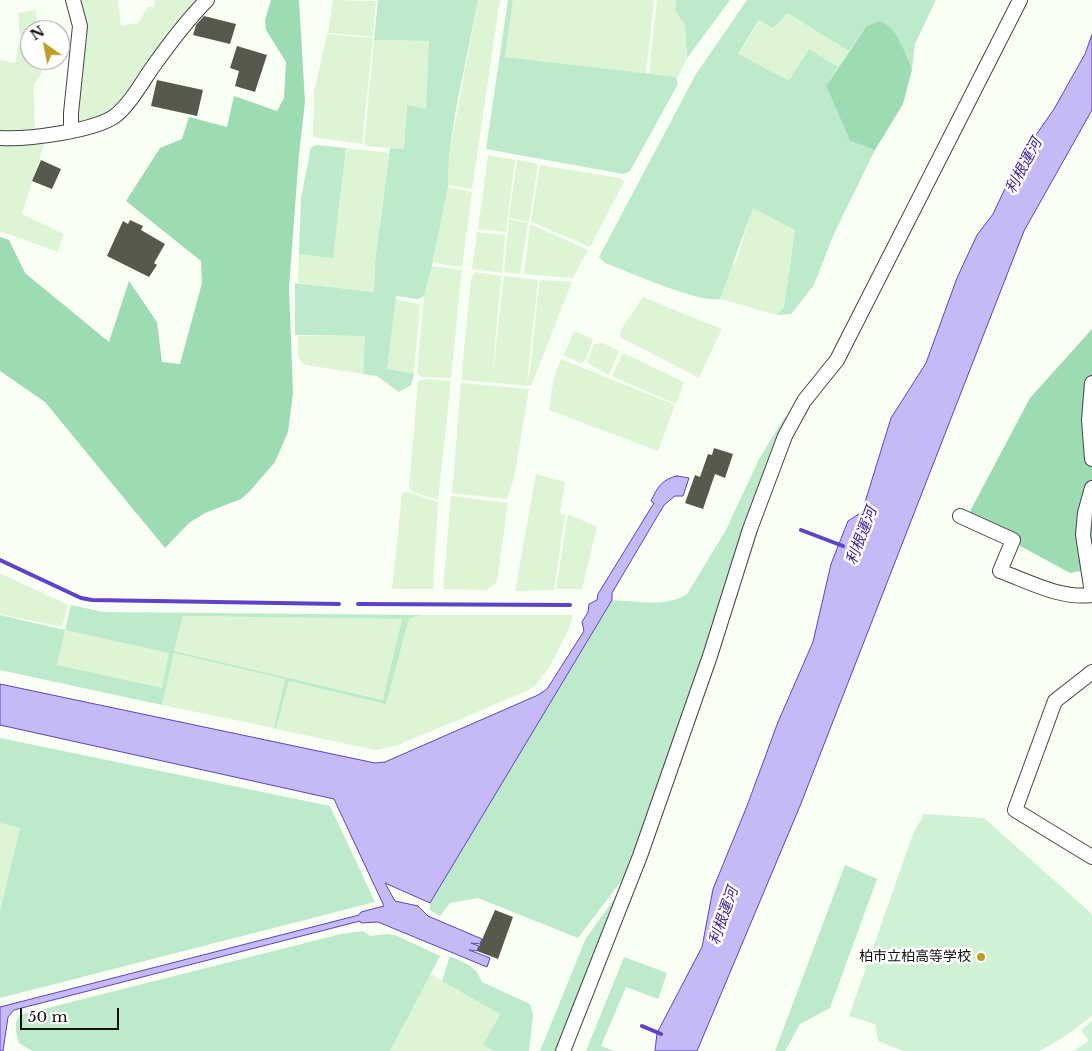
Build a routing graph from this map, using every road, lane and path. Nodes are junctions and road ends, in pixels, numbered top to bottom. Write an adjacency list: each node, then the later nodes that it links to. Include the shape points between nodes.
1 (73, 0): 4 (street, via 80,26)
2 (207, 0): 4 (street, via 188,19 124,107 102,122)
3 (1020, 0): 13 (street, via 837,360 804,401 785,436 753,520 710,656 640,856)
4 (72, 130): 5 (street, via 36,137)
5 (0, 138)
6 (1092, 382): 7 (street, via 1089,420)
7 (1092, 459)
8 (1092, 488): 10 (street, via 1083,535)
9 (960, 516): 10 (street, via 1013,540 1000,571 1060,594 1078,597)
10 (1092, 594)
11 (1092, 672): 12 (street, via 1054,701 1015,810)
12 (1092, 857)
13 (563, 1051)

